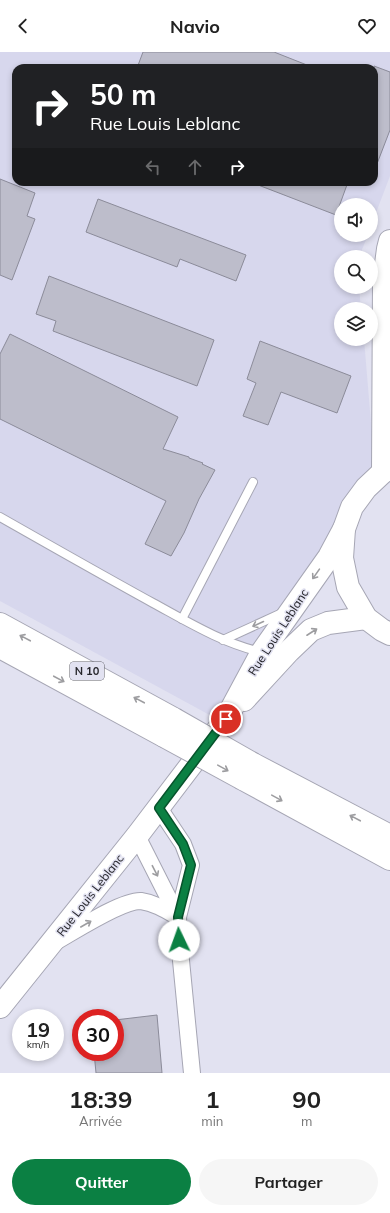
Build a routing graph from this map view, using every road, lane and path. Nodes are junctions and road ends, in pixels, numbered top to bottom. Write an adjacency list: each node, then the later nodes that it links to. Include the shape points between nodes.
1 (390, 241): 2 (main road, via 384,279)
2 (387, 406): 3 (main road)
3 (387, 471): 6 (main road, via 366,488 352,507)
4 (253, 482): 9 (lane)
5 (0, 517): 9 (lane)
6 (344, 529): 7 (main road, Rue Louis Leblanc, one-way to 7, via 329,557); 8 (main road, via 342,558 348,587)
7 (292, 609): 12 (lane, one-way to 12); 15 (main road, Rue Louis Leblanc)
8 (366, 618): 11 (main road); 14 (main road, one-way to 8, via 311,630 328,624)
9 (182, 619): 12 (lane)
10 (0, 624): 17 (main road, N 10, one-way to 10)
11 (390, 634)
12 (223, 640): 15 (lane)
13 (0, 648): 17 (main road, N 10, one-way to 17)
14 (289, 651): 15 (lane); 16 (main road)
15 (262, 652): 16 (main road, Rue Louis Leblanc)
16 (226, 719): 19 (main road, Rue Louis Leblanc)
17 (169, 727): 18 (main road, N 10, bridge)
18 (248, 772): 21 (main road, N 10, one-way to 18); 22 (main road, N 10, one-way to 22)
19 (159, 808): 20 (main road, Rue Louis Leblanc); 23 (street, via 183,844 191,865)
20 (137, 836): 23 (street, one-way to 23); 24 (main road, Rue Louis Leblanc)
21 (390, 836)
22 (390, 859)
23 (178, 917): 24 (street, one-way to 23, via 125,904 139,901 153,903); 26 (street)
24 (52, 944): 25 (main road, Rue Louis Leblanc)
25 (0, 1007)
26 (192, 1073)

